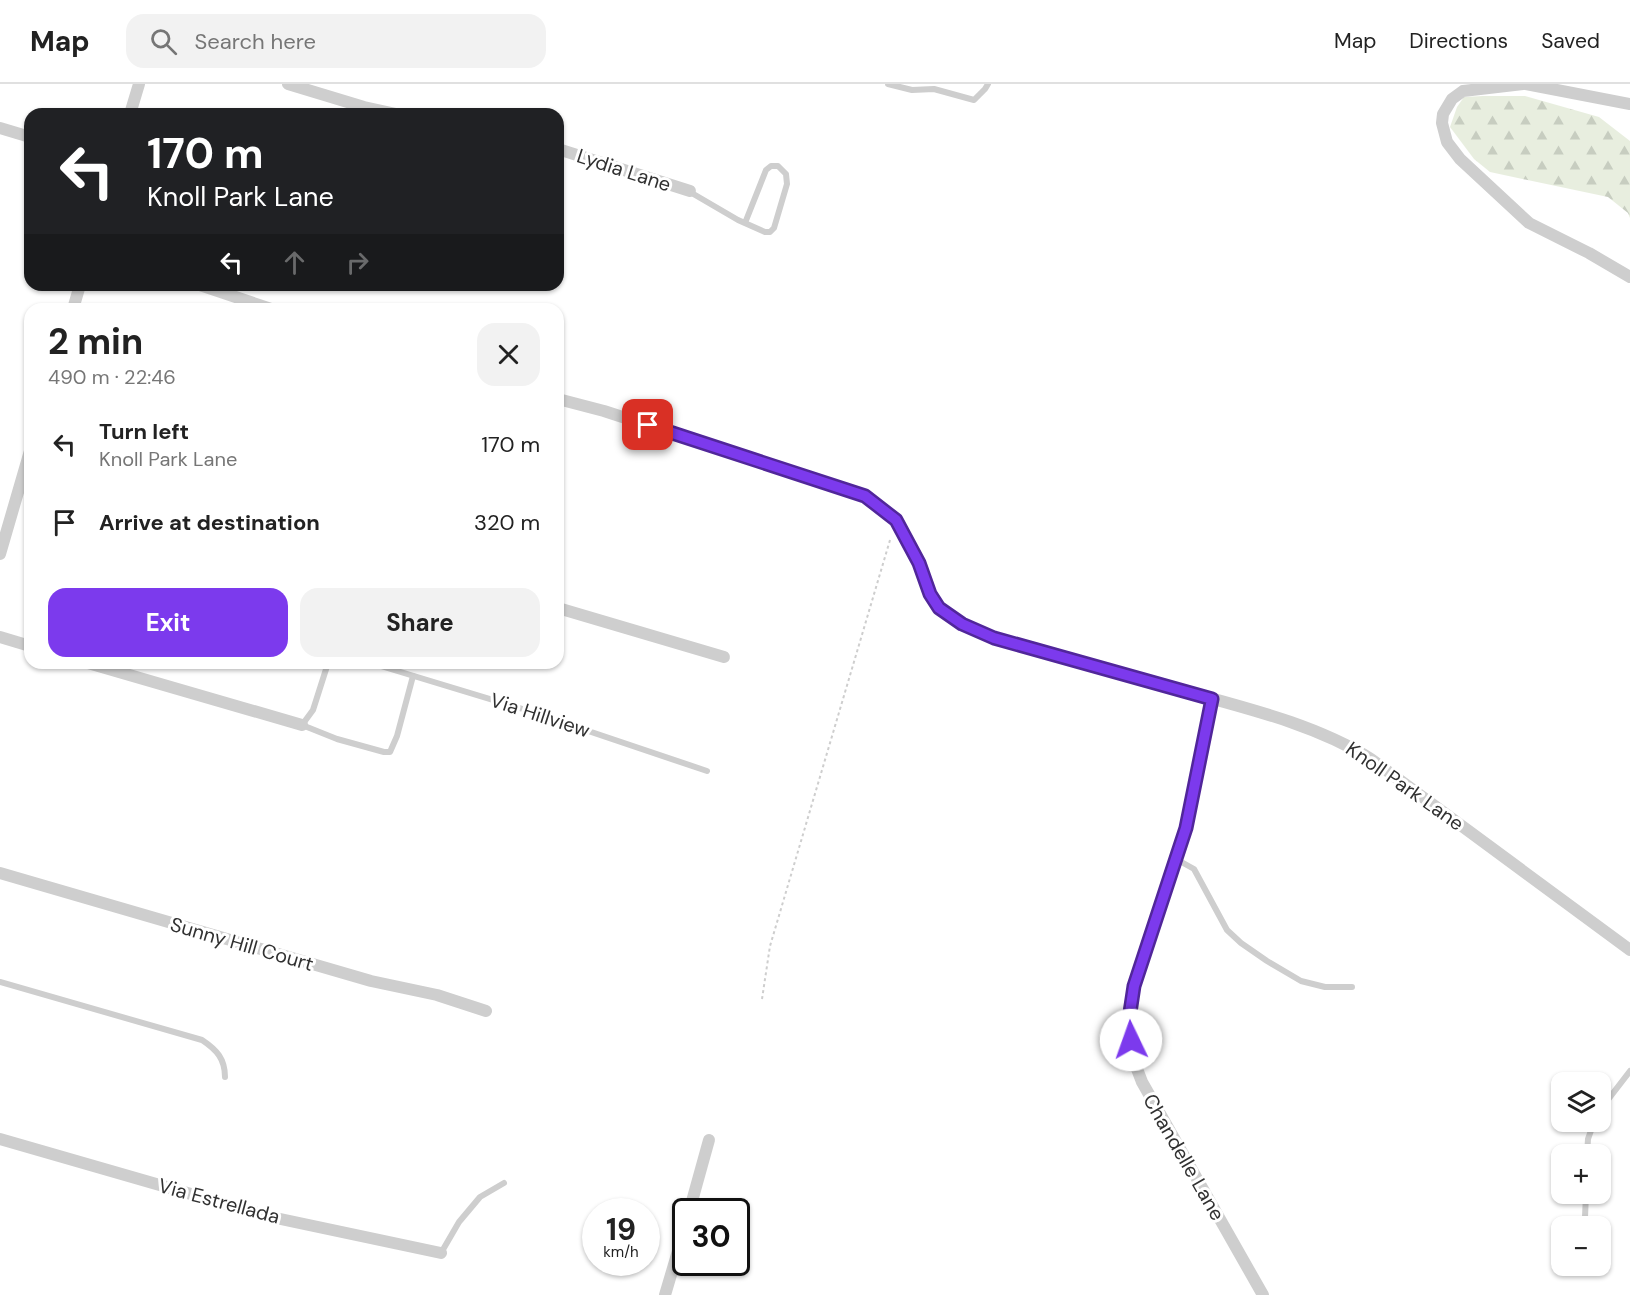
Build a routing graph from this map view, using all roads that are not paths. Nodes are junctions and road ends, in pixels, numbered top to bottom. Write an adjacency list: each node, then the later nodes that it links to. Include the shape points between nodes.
1 (139, 84): 7 (street)
2 (288, 84): 8 (street)
3 (888, 84): 4 (lane, via 912,90 934,89 974,100)
4 (988, 84)
5 (1524, 84): 6 (street); 14 (street, via 1463,91 1452,99 1443,114 1447,142 1529,223 1589,252)
6 (1630, 104)
7 (132, 108)
8 (369, 108)
9 (0, 128): 10 (street)
10 (24, 135)
11 (564, 150): 12 (street, Lydia Lane)
12 (690, 191): 13 (lane)
13 (745, 223): 13 (lane, via 765,232 774,228 787,184 786,174 778,166 766,170)
14 (1630, 278)
15 (218, 291): 16 (street)
16 (253, 303)
17 (564, 401): 28 (street, Knoll Park Lane, via 865,496 896,520 930,594 939,608 962,624 994,638)
18 (24, 472): 19 (street)
19 (0, 554)
20 (564, 610): 23 (street)
21 (0, 638): 22 (street)
22 (24, 644)
23 (724, 657)
24 (109, 669): 29 (street)
25 (326, 669): 29 (lane, via 313,710)
26 (390, 669): 27 (lane, Via Hillview)
27 (413, 676): 29 (lane, via 398,736 390,752 337,739); 30 (lane, Via Hillview)
28 (1212, 699): 31 (street, Chandelle Lane); 33 (street, Knoll Park Lane, via 1318,731 1358,751)
29 (302, 725)
30 (707, 771)
31 (1176, 859): 35 (lane, via 1194,869 1227,930 1241,943 1301,981 1325,987); 47 (street, Chandelle Lane, via 1134,986 1129,1019 1134,1061 1142,1082)
32 (0, 873): 36 (street, Sunny Hill Court)
33 (1630, 950)
34 (0, 982): 38 (lane, via 202,1040 217,1050 225,1066)
35 (1352, 987)
36 (486, 1011)
37 (1630, 1071): 39 (lane)
38 (225, 1077)
39 (1611, 1096)
40 (0, 1139): 44 (street, Via Estrellada, via 271,1217)
41 (709, 1140): 43 (street)
42 (504, 1183): 44 (lane, via 480,1197)
43 (693, 1198)
44 (441, 1253)
45 (672, 1271): 46 (street)
46 (665, 1295)
47 (1263, 1295)

